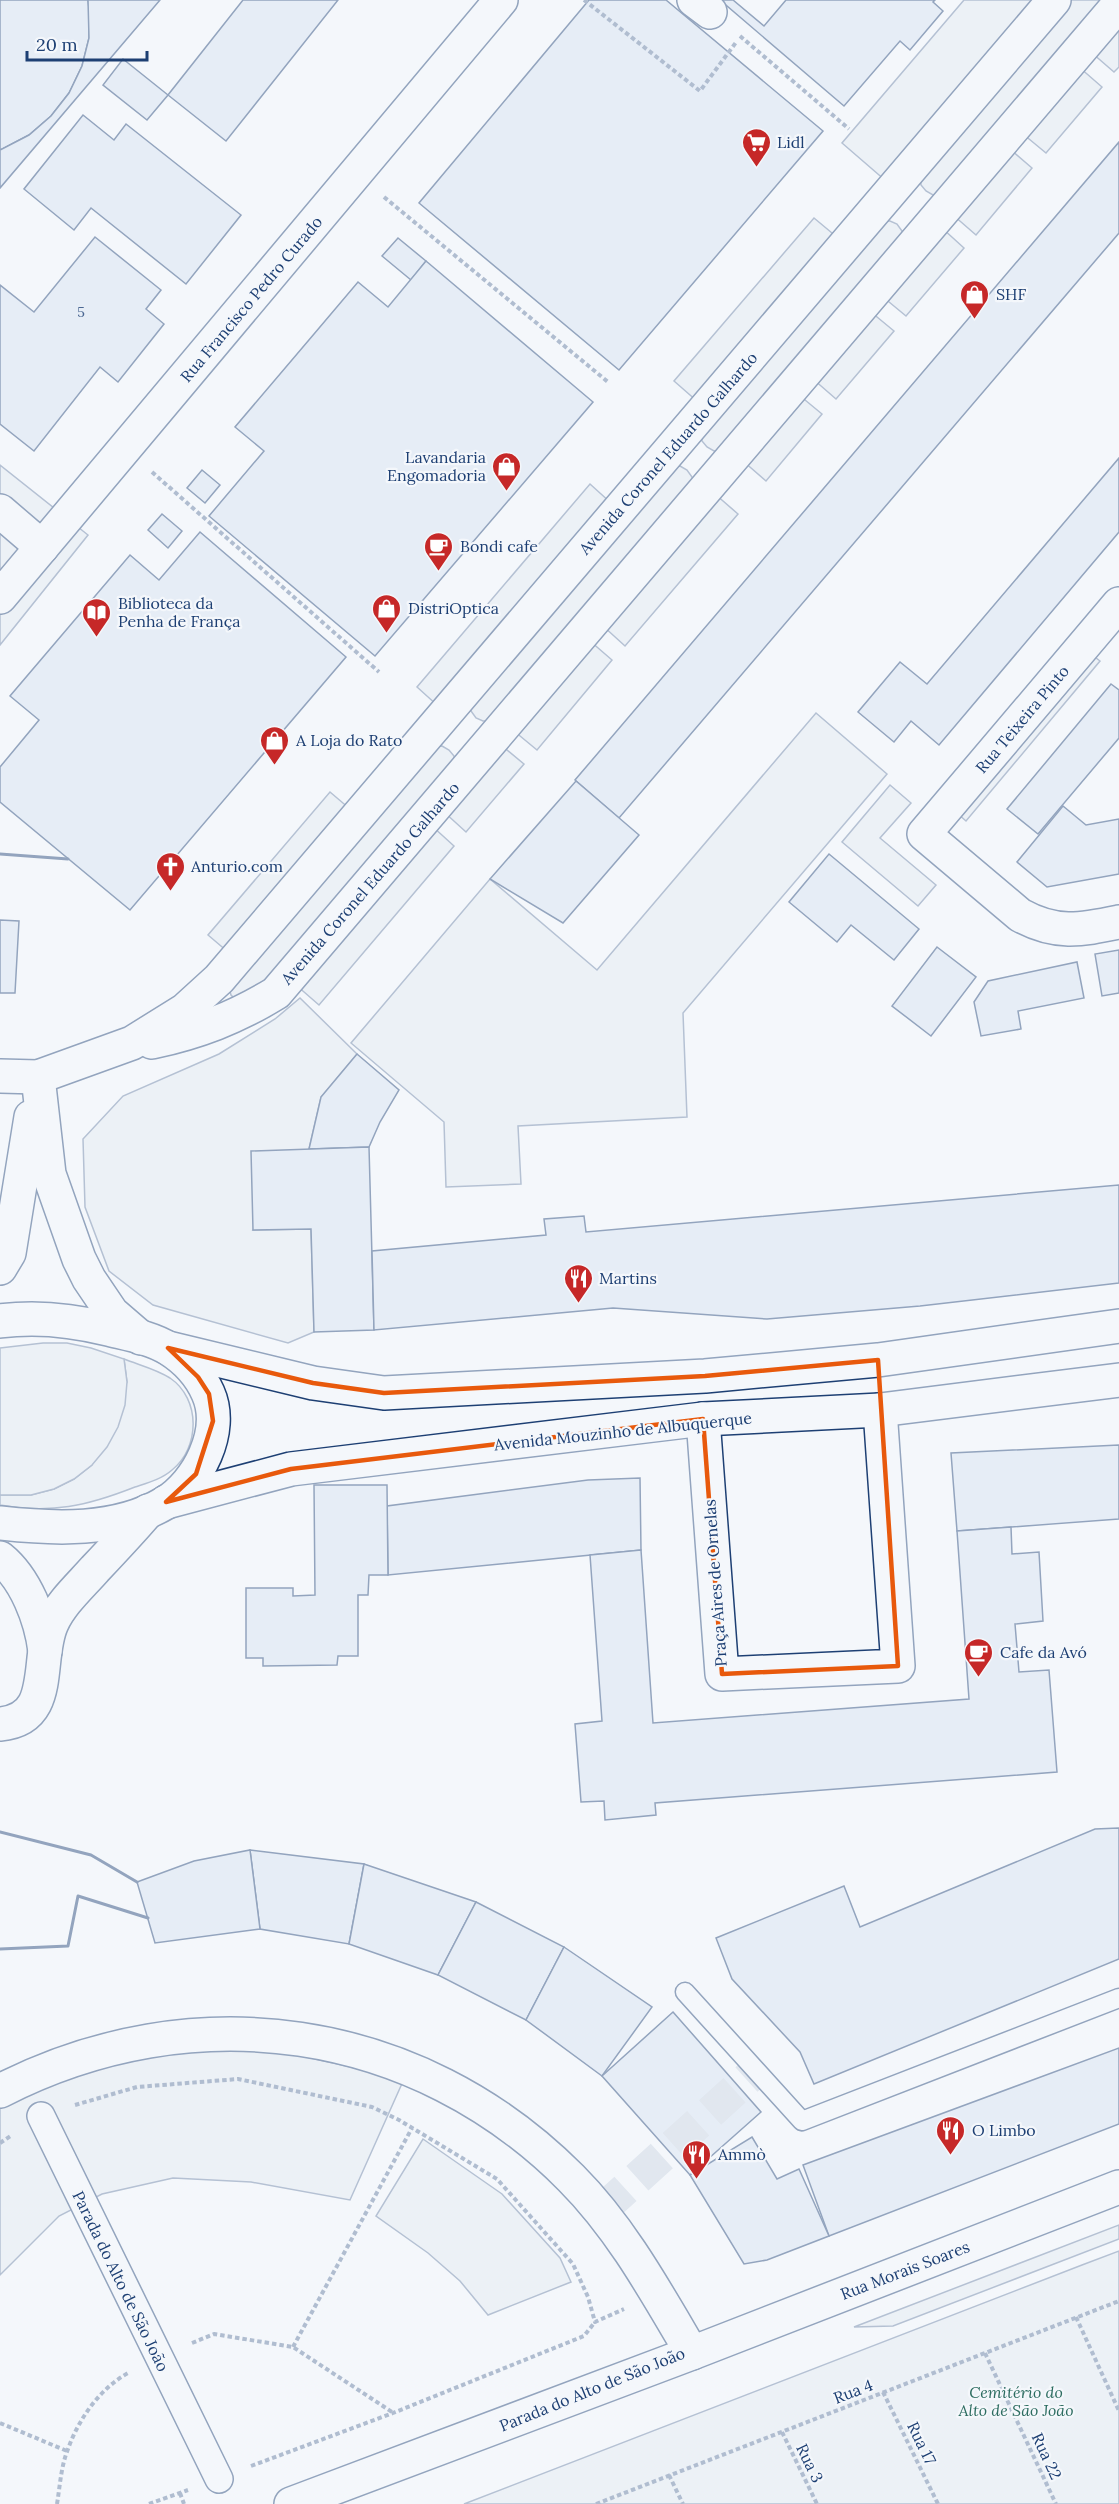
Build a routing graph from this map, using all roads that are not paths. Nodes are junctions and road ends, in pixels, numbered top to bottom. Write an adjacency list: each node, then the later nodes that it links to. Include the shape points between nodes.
1 (501, 0): 7 (street, Rua Francisco Pedro Curado)
2 (1054, 0): 4 (street, Avenida Coronel Eduardo Galhardo)
3 (1119, 4): 5 (street, Avenida Coronel Eduardo Galhardo)
4 (893, 189): 5 (street); 10 (street, Avenida Coronel Eduardo Galhardo)
5 (932, 224): 11 (street, Avenida Coronel Eduardo Galhardo)
6 (0, 511): 7 (street)
7 (42, 546): 8 (street, Rua Francisco Pedro Curado)
8 (0, 597)
9 (1119, 604): 12 (street, Rua Teixeira Pinto, via 924,834 1020,915 1036,924 1074,931)
10 (442, 717): 11 (street); 13 (street, Avenida Coronel Eduardo Galhardo, via 219,979 185,1010)
11 (482, 751): 13 (street, Avenida Coronel Eduardo Galhardo, via 276,993 230,1019 184,1035)
12 (1119, 922)
13 (115, 1050): 15 (street, Avenida Coronel Eduardo Galhardo)
14 (0, 1076): 15 (street)
15 (38, 1077): 16 (street, via 9,1252); 19 (street, via 49,1174 79,1259 112,1313)
16 (0, 1268)
17 (0, 1321): 19 (street, via 65,1320)
18 (1119, 1326): 20 (street)
19 (154, 1343): 21 (street, via 313,1383 384,1393); 25 (street, via 185,1361 198,1377 209,1394 213,1421 206,1453 196,1474)
20 (878, 1360): 21 (street); 23 (street)
21 (705, 1376): 24 (street)
22 (1119, 1380): 23 (street, Avenida Mouzinho de Albuquerque)
23 (880, 1410): 24 (street, Avenida Mouzinho de Albuquerque); 24 (street, Praça Aires de Ornelas, via 898,1666 722,1674)
24 (703, 1419): 25 (street, Avenida Mouzinho de Albuquerque, via 291,1469)
25 (157, 1507): 26 (street, Avenida Mouzinho de Albuquerque, via 85,1527); 28 (street, via 60,1610 52,1622)
26 (0, 1523)
27 (0, 1558): 28 (street, via 25,1590 43,1635)
28 (45, 1651): 29 (street, via 41,1689 32,1708 15,1721)
29 (0, 1724)
30 (685, 1992): 31 (lane, via 802,2121)
31 (1119, 1998)
32 (0, 2091): 35 (street, Parada do Alto de São João, via 70,2060 117,2046 205,2033 284,2036 399,2064 474,2101 542,2150 601,2211)
33 (41, 2116): 36 (street, Parada do Alto de São João)
34 (1119, 2187): 35 (street, Rua Morais Soares)
35 (692, 2353): 37 (street, Parada do Alto de São João)
36 (219, 2479)
37 (291, 2504)

